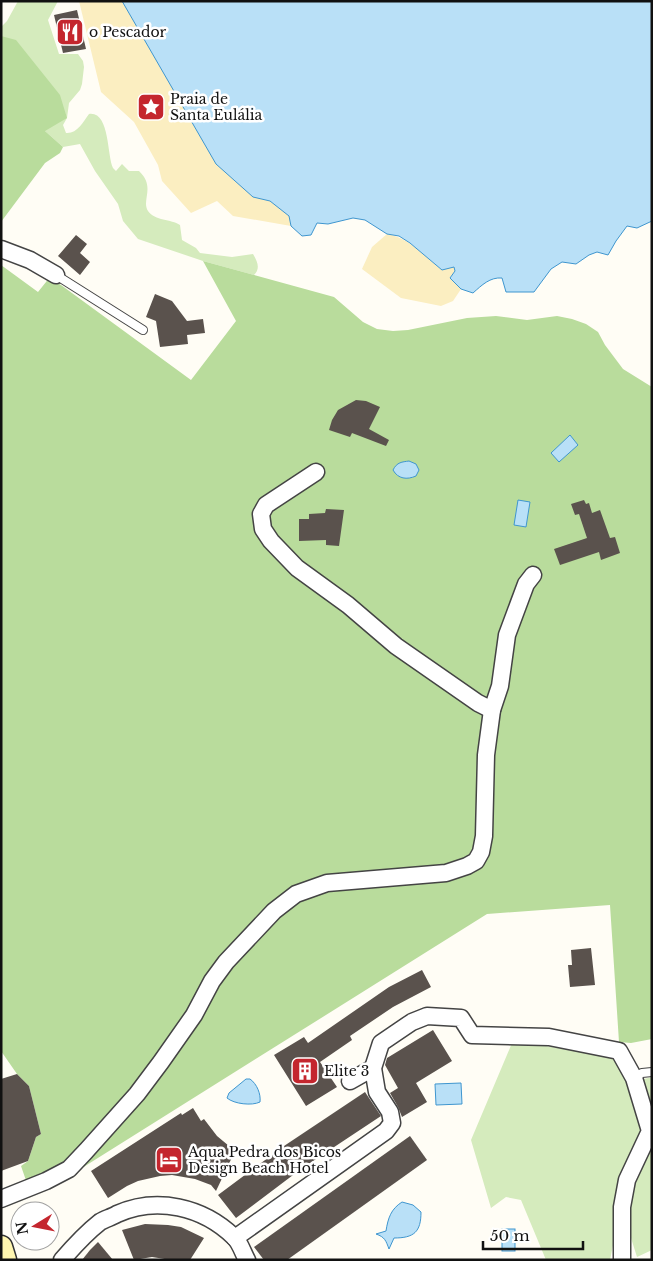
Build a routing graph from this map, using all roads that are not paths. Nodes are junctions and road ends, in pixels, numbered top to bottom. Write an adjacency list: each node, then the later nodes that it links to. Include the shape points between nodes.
1 (1, 249): 2 (street)
2 (56, 275): 3 (lane)
3 (143, 330)
4 (316, 472): 6 (street, via 266,506 261,514 263,529 271,541 297,568 396,646)
5 (533, 574): 6 (street, via 526,584 507,635 500,686)
6 (492, 710): 11 (street, via 486,755 484,836 476,860 446,873 327,883 296,894 274,911 226,962 162,1062 69,1169)
7 (373, 1068): 9 (street, via 381,1043 427,1016 461,1018 472,1035 548,1037 619,1051); 10 (street); 12 (street, via 377,1092 390,1112 392,1123 386,1131)
8 (652, 1072): 9 (lane)
9 (634, 1078): 17 (street, via 650,1131 626,1180 622,1207)
10 (350, 1081)
11 (1, 1199)
12 (236, 1238): 15 (street, via 214,1221 190,1210 163,1205 142,1206 101,1221); 16 (street)
13 (1, 1247): 14 (street)
14 (5, 1260)
15 (62, 1260)
16 (247, 1260)
17 (622, 1260)

